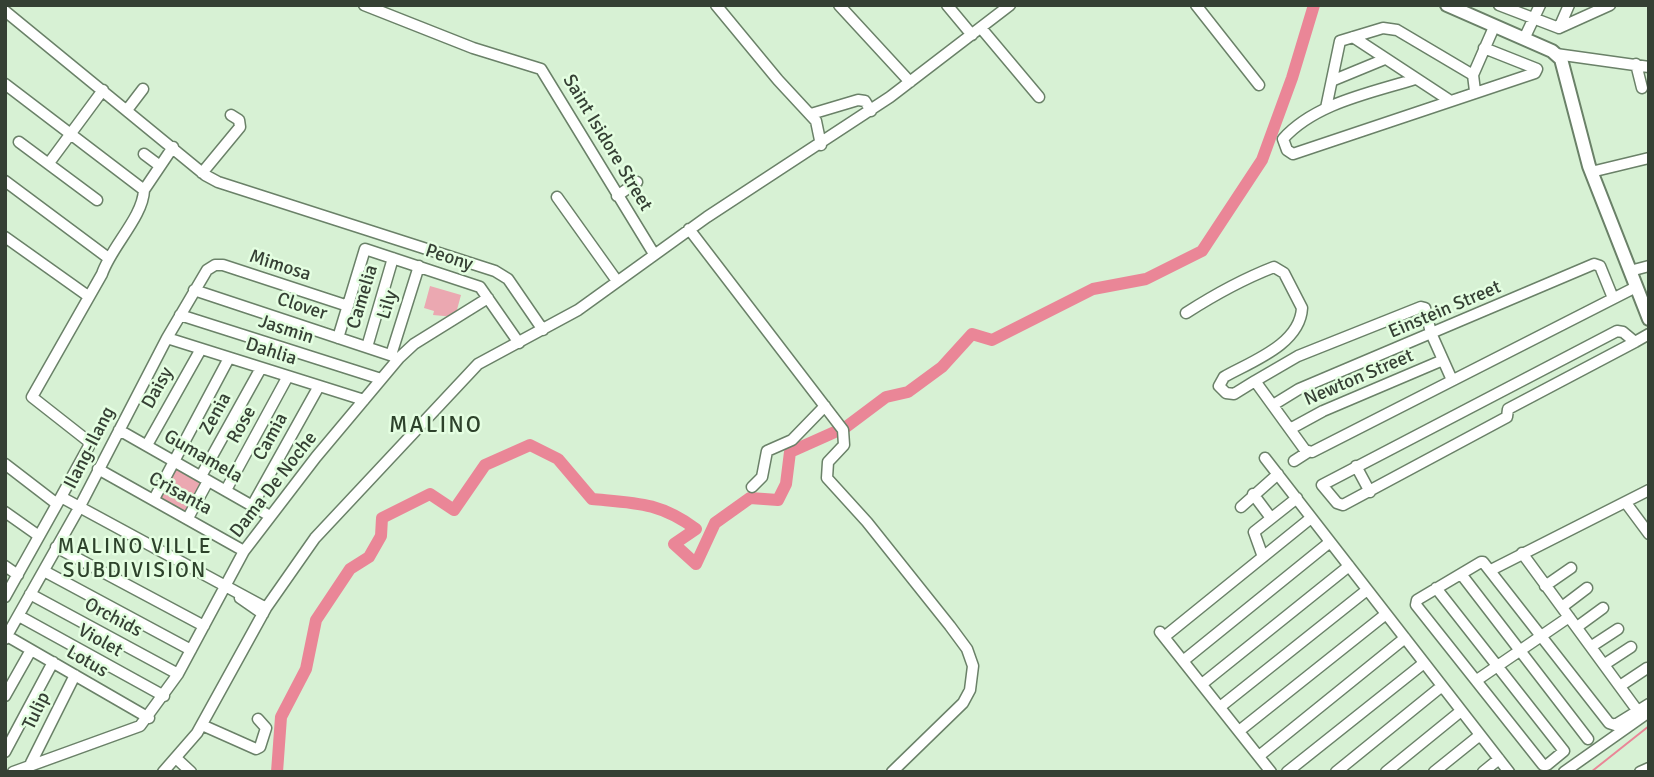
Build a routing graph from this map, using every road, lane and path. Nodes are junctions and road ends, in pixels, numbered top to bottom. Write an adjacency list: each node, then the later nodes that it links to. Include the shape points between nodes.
1 (364, 5): 57 (street, Saint Isidore Street, via 541,69)
2 (716, 5): 42 (street)
3 (839, 5): 29 (street)
4 (947, 5): 18 (street)
5 (1010, 5): 16 (street)
6 (1196, 5): 31 (street)
7 (1447, 5): 15 (main road)
8 (1499, 5): 12 (street)
9 (1540, 5): 14 (street)
10 (1569, 5): 17 (street)
11 (1610, 5): 17 (street)
12 (1520, 9): 14 (street)
13 (5, 11): 34 (street)
14 (1534, 18): 17 (street); 20 (street)
15 (1493, 27): 20 (main road); 21 (street)
16 (981, 28): 18 (street); 36 (street)
17 (1559, 28)
18 (972, 35): 29 (street)
19 (1353, 37): 23 (street); 26 (street, via 1382,28 1397,30); 28 (street, via 1340,41)
20 (1524, 39): 22 (main road)
21 (1484, 48): 26 (street); 35 (street, via 1537,69)
22 (1556, 54): 24 (street); 52 (main road)
23 (1385, 59): 27 (street); 28 (street)
24 (1636, 64): 25 (street); 32 (street)
25 (1649, 67)
26 (1473, 75): 35 (street)
27 (1415, 79): 37 (street); 38 (street)
28 (1334, 80): 38 (street)
29 (910, 82): 40 (street)
30 (5, 84): 43 (street)
31 (1259, 85)
32 (1642, 88)
33 (143, 89): 39 (street)
34 (103, 90): 39 (street); 43 (street)
35 (1475, 91): 37 (street)
36 (1039, 97)
37 (1449, 100): 38 (street, via 1289,153 1285,136)
38 (1326, 108)
39 (127, 110): 47 (street)
40 (871, 111): 42 (street, via 865,101 858,100); 44 (street)
41 (231, 115): 53 (street, via 240,127)
42 (814, 117): 44 (street); 46 (street)
43 (70, 134): 50 (street); 56 (street)
44 (835, 136): 46 (street)
45 (19, 142): 50 (street)
46 (821, 145): 60 (street)
47 (173, 147): 51 (street); 53 (street)
48 (144, 154): 51 (street)
49 (1649, 158): 52 (street)
50 (49, 163): 59 (street)
51 (160, 166): 56 (street)
52 (1591, 172): 67 (main road)
53 (202, 173): 79 (street, via 495,271 508,279)
54 (5, 181): 63 (street)
55 (638, 183): 57 (street)
56 (144, 190): 63 (street, via 141,206)
57 (617, 196): 62 (street, Saint Isidore Street)
58 (557, 197): 69 (street)
59 (97, 200)
60 (689, 229): 62 (street); 100 (street)
61 (5, 237): 72 (street)
62 (654, 254): 69 (street)
63 (107, 257): 72 (street)
64 (393, 258): 65 (street, Peony); 75 (street, Peony, via 365,249); 86 (street, Camelia)
65 (419, 266): 73 (street, Peony, via 476,285); 88 (street, Lily)
66 (1649, 266): 67 (street)
67 (1630, 271): 70 (main road)
68 (204, 274): 71 (street, Ilang-Ilang); 75 (street, Mimosa, via 211,266 223,265)
69 (617, 281): 79 (street)
70 (1636, 287): 74 (street); 78 (main road)
71 (194, 290): 77 (street, Ilang-Ilang); 83 (street, Clover)
72 (88, 296): 121 (street, via 32,397 88,442)
73 (488, 298): 85 (street, Peony); 88 (street, Dama De Noche)
74 (1614, 298): 80 (street, Einstein Street, via 1600,266 1594,264); 94 (street)
75 (348, 306): 83 (street)
76 (1186, 313): 95 (street, via 1216,293 1274,267 1284,273 1302,309 1295,329 1281,344 1224,377 1219,386 1234,394)
77 (180, 315): 82 (street, Ilang-Ilang); 93 (street, Jasmin)
78 (1649, 319)
79 (543, 330): 85 (street)
80 (1431, 333): 90 (street); 95 (street, via 1421,307 1298,356); 99 (street, Einstein Street, via 1298,389)
81 (1649, 334): 84 (street)
82 (167, 338): 87 (street, Dahlia); 103 (street, Ilang-Ilang)
83 (338, 338): 86 (street, Clover)
84 (1635, 342): 97 (street, via 1617,331); 101 (street)
85 (519, 343): 154 (street, via 473,369 315,538)
86 (367, 347): 88 (street, Clover)
87 (201, 349): 89 (street, Dahlia); 104 (street, Daisy)
88 (395, 356): 93 (street, Dama De Noche)
89 (229, 358): 91 (street, Dahlia); 107 (street)
90 (1443, 360): 94 (street); 102 (street, Newton Street)
91 (261, 368): 92 (street, Dahlia); 113 (street, Zenia)
92 (288, 376): 96 (street, Dahlia); 116 (street, Rose)
93 (381, 379): 98 (street, Dama De Noche)
94 (1452, 380): 105 (street)
95 (1255, 381): 99 (street)
96 (319, 386): 98 (street, Dahlia); 123 (street, Camia)
97 (1500, 392): 101 (street); 110 (street)
98 (364, 400): 127 (street, Dama De Noche)
99 (1273, 405): 102 (street)
100 (825, 406): 114 (street, via 792,440 767,451 762,477); 203 (street, via 843,430 844,445 828,462 827,478 950,626 973,666 963,703)
101 (1508, 409): 117 (street, via 1507,417)
102 (1290, 429): 105 (street)
103 (119, 430): 104 (street, Gumamela); 111 (street, Ilang-Ilang)
104 (147, 446): 107 (street, Gumamela)
105 (1308, 452): 108 (street)
106 (1265, 458): 112 (street)
107 (173, 461): 113 (street, Gumamela); 120 (street)
108 (1294, 461)
109 (5, 464): 121 (street)
110 (1356, 466): 117 (street); 117 (street, via 1323,487 1340,505)
111 (98, 469): 120 (street, Crisanta); 125 (street, Ilang-Ilang)
112 (1278, 474): 118 (street); 119 (street)
113 (205, 478): 116 (street, Gumamela); 128 (street, Zenia)
114 (752, 487)
115 (1649, 490): 122 (street)
116 (226, 491): 123 (street, Gumamela)
117 (1370, 492)
118 (1253, 494): 124 (street); 129 (street)
119 (1297, 498): 129 (street); 130 (street)
120 (154, 499): 128 (street, Crisanta)
121 (59, 501): 125 (street); 132 (street)
122 (1626, 503): 131 (street); 136 (street)
123 (252, 506): 127 (street, Gumamela)
124 (1241, 507)
125 (79, 508): 134 (street, Ilang-Ilang); 146 (street)
126 (5, 512): 132 (street)
127 (270, 516): 135 (street, Dama De Noche)
128 (188, 518): 135 (street, Crisanta)
129 (1271, 518): 137 (street, via 1254,533)
130 (1311, 518): 133 (street); 137 (street)
131 (1649, 534)
132 (39, 536): 144 (street)
133 (1330, 542): 139 (street); 169 (street)
134 (56, 547): 142 (street, Ilang-Ilang); 158 (street)
135 (244, 551): 146 (street, Dama De Noche)
136 (1522, 553): 141 (street); 145 (street)
137 (1262, 557): 169 (street, via 1162,634)
138 (5, 566): 144 (street)
139 (1349, 566): 149 (street); 178 (street)
140 (1571, 568): 145 (street)
141 (1491, 570): 143 (street, via 1481,562); 161 (street)
142 (44, 571): 150 (street, Ilang-Ilang); 167 (street)
143 (1461, 574): 147 (street); 168 (street)
144 (18, 575): 151 (street)
145 (1545, 586): 152 (street)
146 (225, 587): 154 (street); 158 (street, Dama De Noche)
147 (1436, 587): 173 (street); 177 (street, via 1416,605)
148 (1587, 588): 152 (street)
149 (1367, 590): 155 (street); 184 (street)
150 (30, 594): 156 (street, Ilang-Ilang); 175 (street, Orchids)
151 (5, 597)
152 (1562, 607): 157 (street)
153 (1603, 608): 159 (street)
154 (261, 609): 190 (street)
155 (1386, 614): 163 (street); 191 (street)
156 (19, 616): 162 (street, Ilang-Ilang); 182 (street, Violet)
157 (1569, 617): 159 (street); 161 (street)
158 (204, 626): 167 (street, Dama De Noche)
159 (1577, 627): 164 (street)
160 (1618, 628): 164 (street)
161 (1541, 635): 168 (street); 185 (street, via 1609,723 1615,725)
162 (6, 637): 166 (street, Lotus)
163 (1405, 638): 171 (street); 195 (street)
164 (1591, 646): 172 (street)
165 (1631, 647): 172 (street)
166 (31, 650): 170 (street, Lotus); 181 (street)
167 (191, 650): 175 (street, Dama De Noche)
168 (1520, 650): 173 (street); 193 (street)
169 (1183, 661): 178 (street)
170 (53, 662): 176 (street, Lotus); 194 (street)
171 (1424, 663): 179 (street); 205 (street)
172 (1605, 664): 180 (street)
173 (1497, 665): 177 (street); 177 (street, via 1564,751 1562,755 1542,765)
174 (1647, 668): 180 (street)
175 (178, 674): 182 (street, Dama De Noche)
176 (75, 675): 188 (street, Lotus); 198 (street, Tulip)
177 (1477, 680)
178 (1202, 684): 184 (street)
179 (1442, 686): 186 (street); 206 (street)
180 (1620, 686): 185 (street)
181 (5, 696)
182 (163, 696): 188 (street, Dama De Noche)
183 (1649, 704): 185 (street)
184 (1220, 707): 191 (street)
185 (1637, 710)
186 (1461, 711): 192 (street); 207 (street)
187 (1649, 712): 211 (street)
188 (149, 718): 198 (street, via 141,726)
189 (258, 719): 190 (street, via 266,728 256,749)
190 (202, 725): 196 (street)
191 (1238, 730): 195 (street)
192 (1480, 735): 197 (street); 208 (street)
193 (1588, 739)
194 (5, 752)
195 (1259, 756): 204 (street)
196 (177, 758): 201 (street); 202 (street)
197 (1499, 759): 209 (street); 210 (street)
198 (31, 763): 200 (street)
199 (1649, 768): 212 (street)
200 (13, 772)
201 (163, 772)
202 (191, 772)
203 (892, 772)
204 (1271, 772)
205 (1287, 772)
206 (1336, 772)
207 (1386, 772)
208 (1434, 772)
209 (1483, 772)
210 (1509, 772)
211 (1564, 772)
212 (1640, 772)

